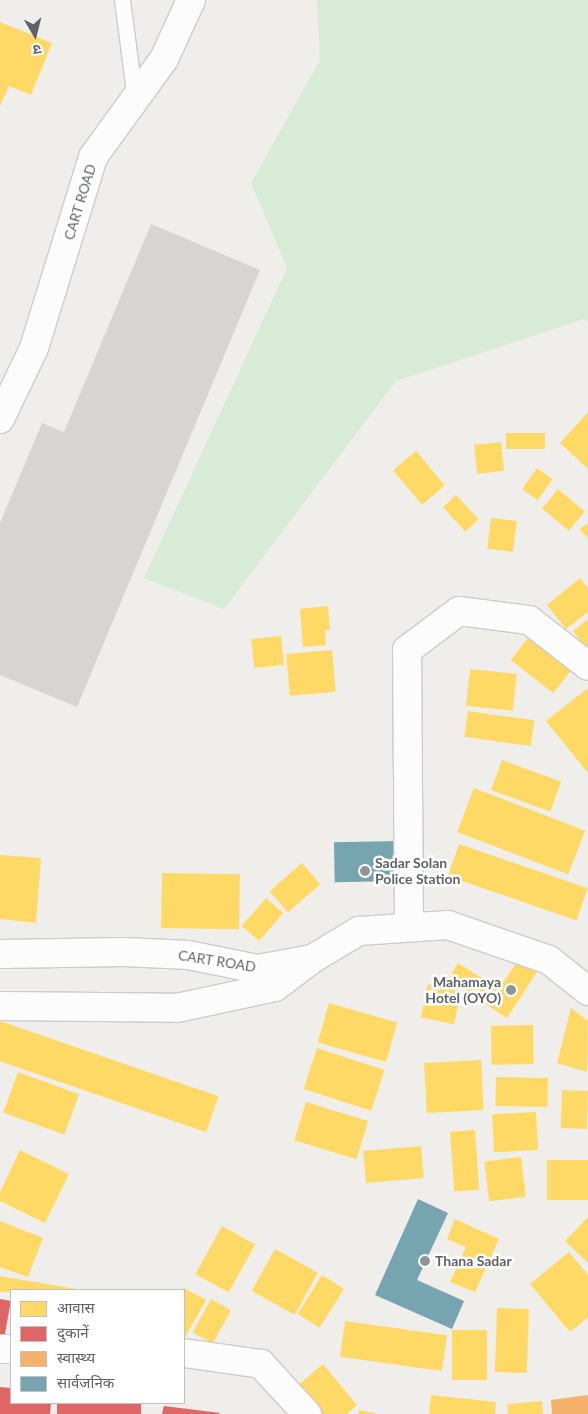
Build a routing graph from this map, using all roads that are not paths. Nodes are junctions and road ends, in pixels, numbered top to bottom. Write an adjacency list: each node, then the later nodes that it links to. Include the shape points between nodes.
1 (122, 0): 3 (lane)
2 (191, 0): 3 (main road, CART ROAD, via 164,59)
3 (135, 100): 4 (main road, CART ROAD, via 93,157 34,348)
4 (0, 419)
5 (588, 666): 6 (main road, via 529,620 459,611 407,650)
6 (408, 925): 8 (main road, CART ROAD, via 359,931); 9 (main road, CART ROAD, via 448,925 549,960)
7 (0, 954): 8 (main road, CART ROAD, via 124,952 188,955 258,969)
8 (312, 959): 10 (main road, via 275,987 177,1008)
9 (588, 991)
10 (0, 1006)
11 (185, 1353): 12 (main road, via 261,1364)
12 (307, 1414)

